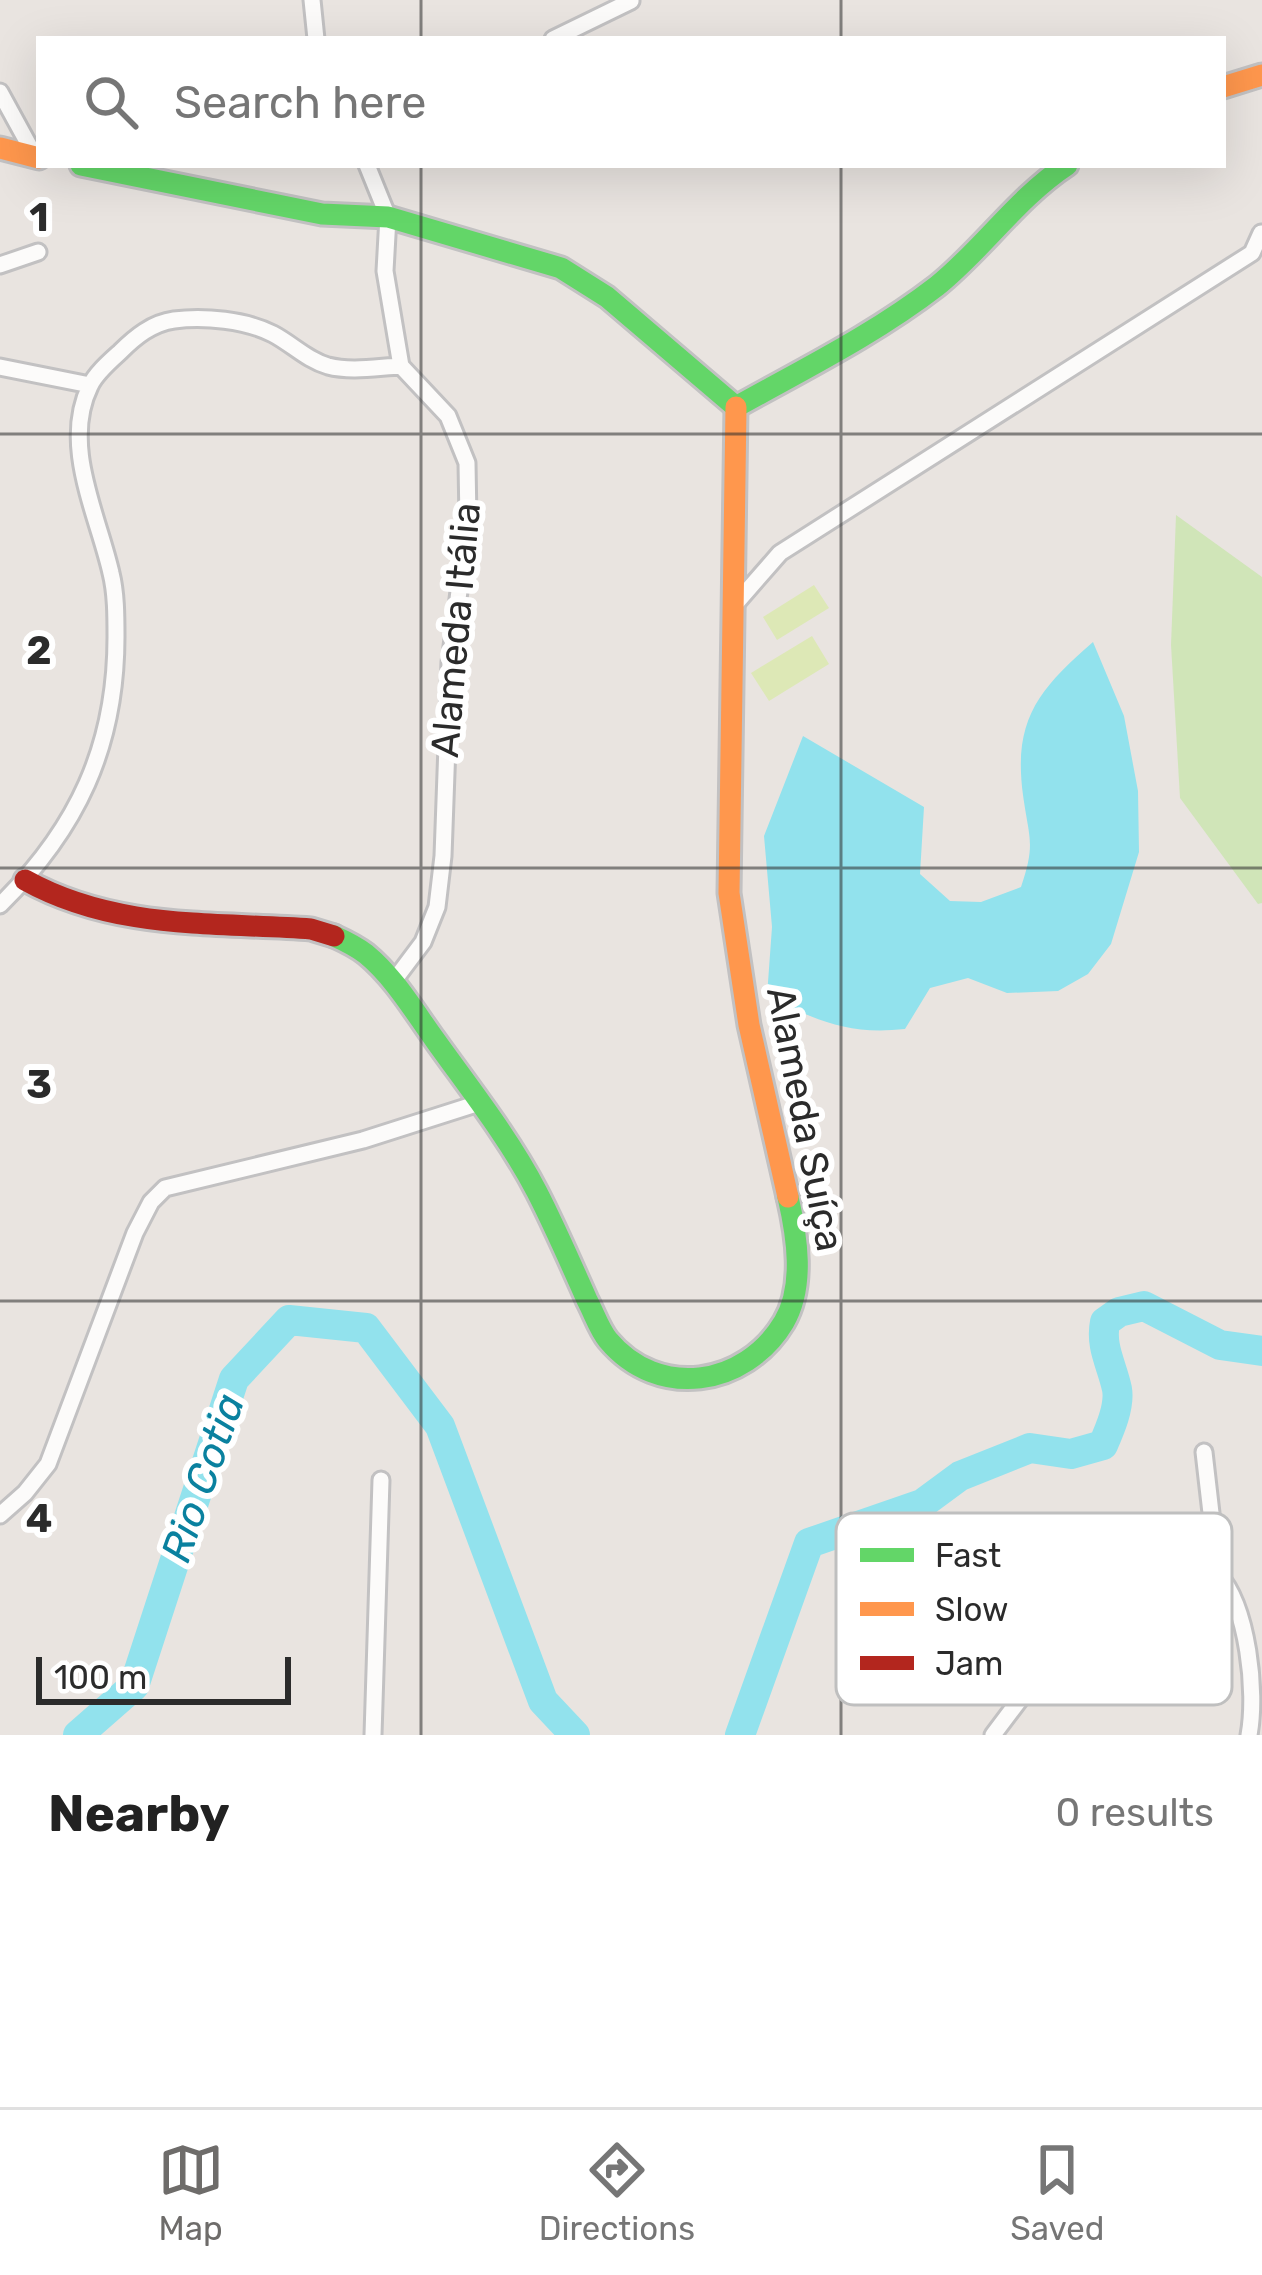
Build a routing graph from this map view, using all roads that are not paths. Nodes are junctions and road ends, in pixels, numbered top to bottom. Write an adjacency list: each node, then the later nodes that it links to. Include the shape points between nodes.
1 (312, 0): 3 (street)
2 (631, 1): 4 (street)
3 (316, 36)
4 (559, 36)
5 (1262, 75): 6 (street)
6 (1226, 86)
7 (0, 92): 9 (street)
8 (0, 148): 10 (street)
9 (36, 156)
10 (36, 158)
11 (96, 168): 14 (street, via 322,214)
12 (368, 168): 14 (street)
13 (1062, 168): 21 (street, via 958,268)
14 (388, 218): 18 (street, via 385,271); 21 (street, via 561,268)
15 (1261, 233): 22 (street, via 1252,253 780,553)
16 (38, 252): 17 (street)
17 (0, 265)
18 (401, 366): 20 (street, via 327,365 241,323 175,320 132,340); 25 (street, Alameda Itália, via 448,416 467,463 468,520 449,662 436,907 423,942)
19 (0, 367): 20 (street)
20 (90, 385): 23 (street, via 80,443 112,578 111,694 97,768 56,843)
21 (736, 407): 22 (street, Alameda Suíça)
22 (732, 608): 26 (street, Alameda Suíça, via 729,893 797,1261 787,1317 766,1348 702,1380 663,1378 630,1362 605,1337 536,1190)
23 (25, 880): 24 (street); 25 (street, Alameda Suíça, via 50,897 125,918 311,929 351,946)
24 (0, 905)
25 (393, 982): 26 (street, Alameda Suíça)
26 (479, 1103): 30 (street, via 165,1188 135,1233 48,1464)
27 (1204, 1452): 29 (street)
28 (381, 1480): 33 (street)
29 (1211, 1513)
30 (0, 1514)
31 (1232, 1590): 35 (street, via 1252,1693)
32 (1016, 1705): 34 (street)
33 (369, 1734)
34 (993, 1735)
35 (1249, 1735)

